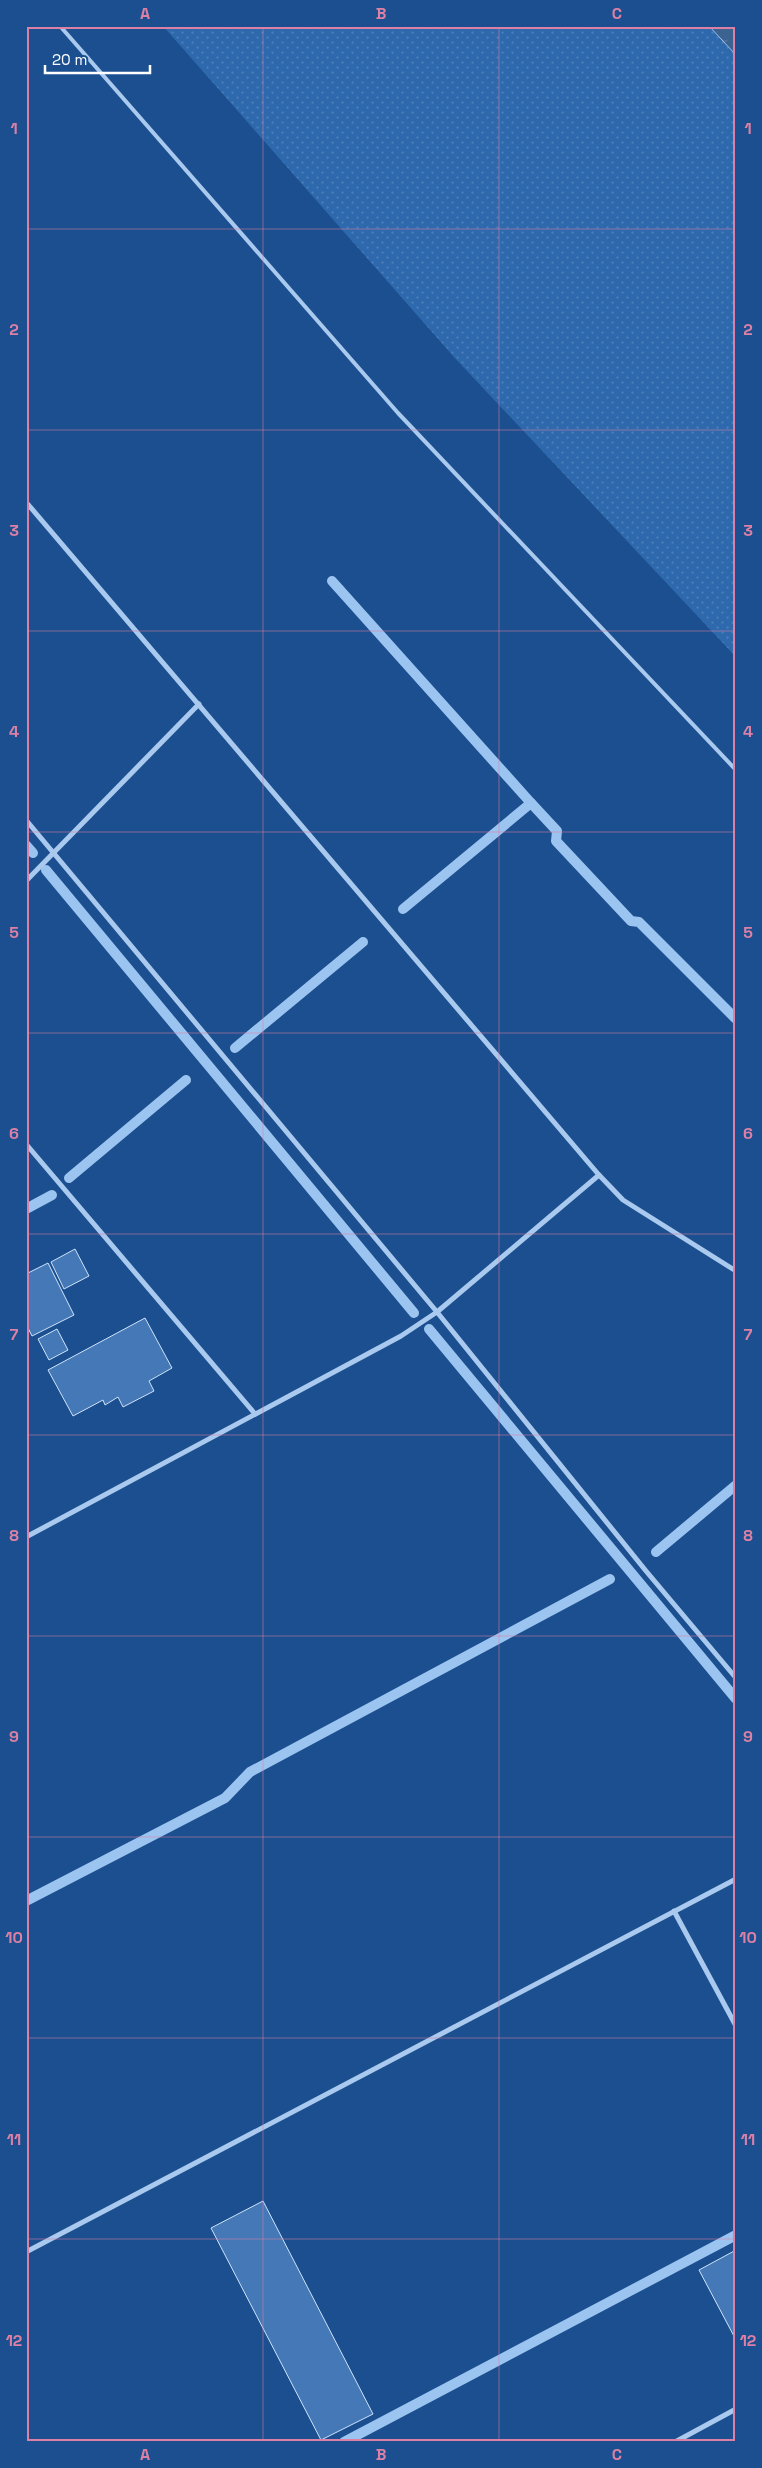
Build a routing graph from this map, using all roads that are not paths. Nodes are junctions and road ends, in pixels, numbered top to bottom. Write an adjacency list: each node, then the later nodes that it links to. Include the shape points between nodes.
1 (60, 26): 4 (lane, via 398,413)
2 (26, 502): 3 (street)
3 (199, 704): 6 (street); 9 (street)
4 (736, 770)
5 (26, 820): 6 (street)
6 (54, 854): 7 (street); 11 (street)
7 (26, 881)
8 (26, 1144): 12 (street)
9 (599, 1175): 10 (street, via 623,1200); 11 (street)
10 (736, 1271)
11 (437, 1312): 12 (street, via 401,1336); 14 (street)
12 (255, 1414): 13 (street)
13 (26, 1537)
14 (736, 1678)
15 (736, 1879): 16 (street)
16 (674, 1911): 17 (street); 18 (street)
17 (736, 2026)
18 (26, 2252)
19 (736, 2409): 20 (street)
20 (675, 2442)

